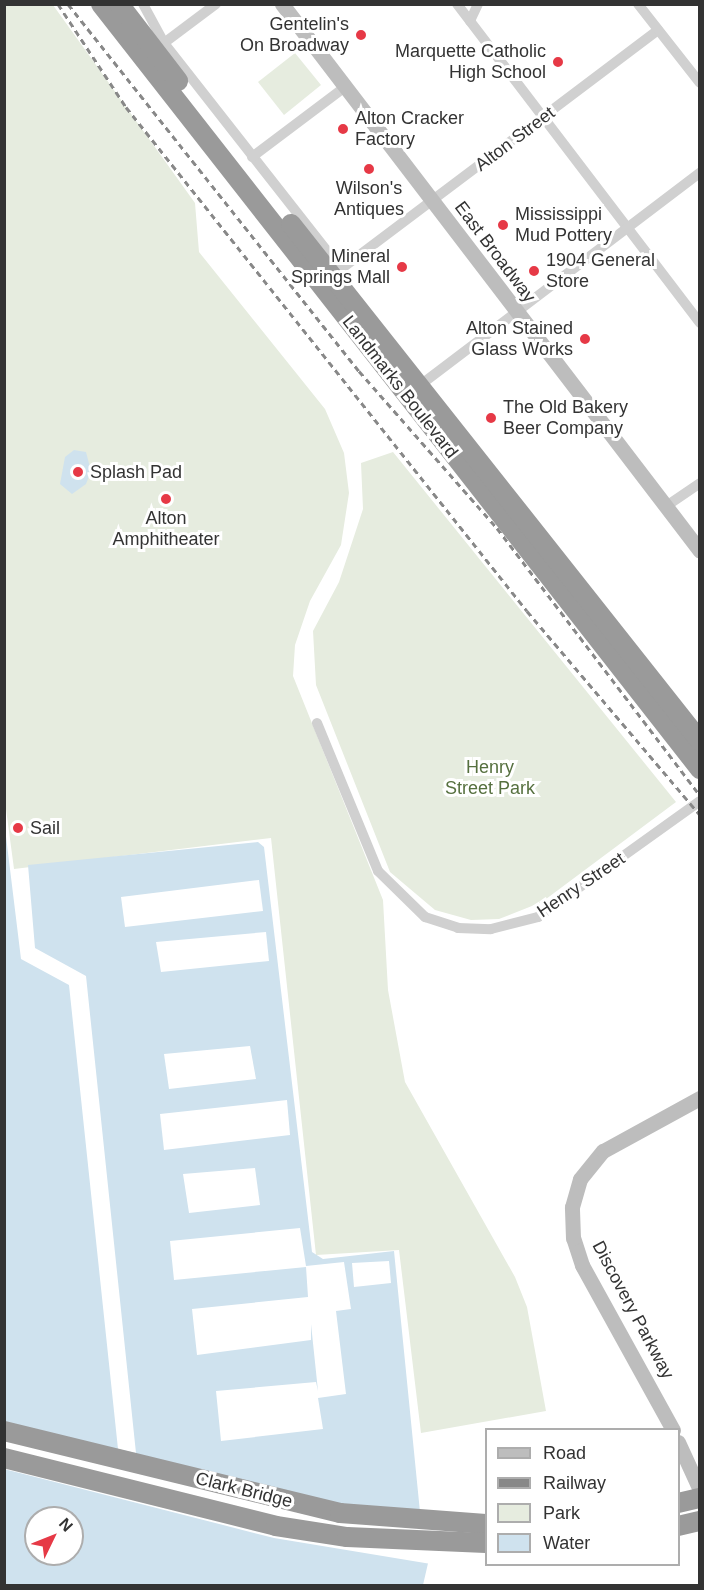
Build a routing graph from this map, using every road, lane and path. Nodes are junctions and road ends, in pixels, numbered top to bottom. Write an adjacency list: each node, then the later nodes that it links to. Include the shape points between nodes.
1 (101, 4): 27 (highway, Landmarks Boulevard)
2 (119, 4): 21 (highway, Landmarks Boulevard)
3 (143, 4): 11 (street)
4 (216, 4): 11 (street)
5 (282, 4): 13 (street, East Broadway)
6 (457, 4): 9 (street)
7 (478, 4): 9 (street)
8 (638, 4): 10 (street)
9 (470, 21): 14 (street)
10 (658, 30): 12 (street); 14 (street, Alton Street)
11 (164, 43): 15 (street)
12 (699, 84)
13 (345, 87): 15 (street); 17 (street, East Broadway)
14 (543, 118): 17 (street, Alton Street); 18 (street)
15 (252, 157): 17 (street, Alton Street, via 341,269)
16 (699, 173): 18 (street)
17 (432, 201): 19 (street, East Broadway)
18 (627, 228): 19 (street); 20 (street)
19 (516, 312): 21 (street); 23 (street, East Broadway)
20 (699, 323)
21 (419, 386): 26 (highway, Landmarks Boulevard)
22 (699, 483): 23 (street)
23 (665, 507): 24 (street, East Broadway)
24 (699, 551)
25 (317, 723): 28 (street, Henry Street, via 378,871 425,917 458,928 491,929 538,916)
26 (699, 741)
27 (699, 769)
28 (699, 801)
29 (699, 1098): 30 (street, Discovery Parkway, via 603,1151 580,1179 572,1207 580,1258)
30 (672, 1428)
31 (4, 1431): 38 (highway, Clark Bridge, via 340,1513)
32 (680, 1447): 34 (street)
33 (4, 1458): 40 (highway, Clark Bridge, via 276,1527 347,1537)
34 (699, 1490)
35 (699, 1498): 36 (highway)
36 (680, 1503)
37 (699, 1521): 39 (highway)
38 (485, 1524)
39 (680, 1526)
40 (485, 1543)

